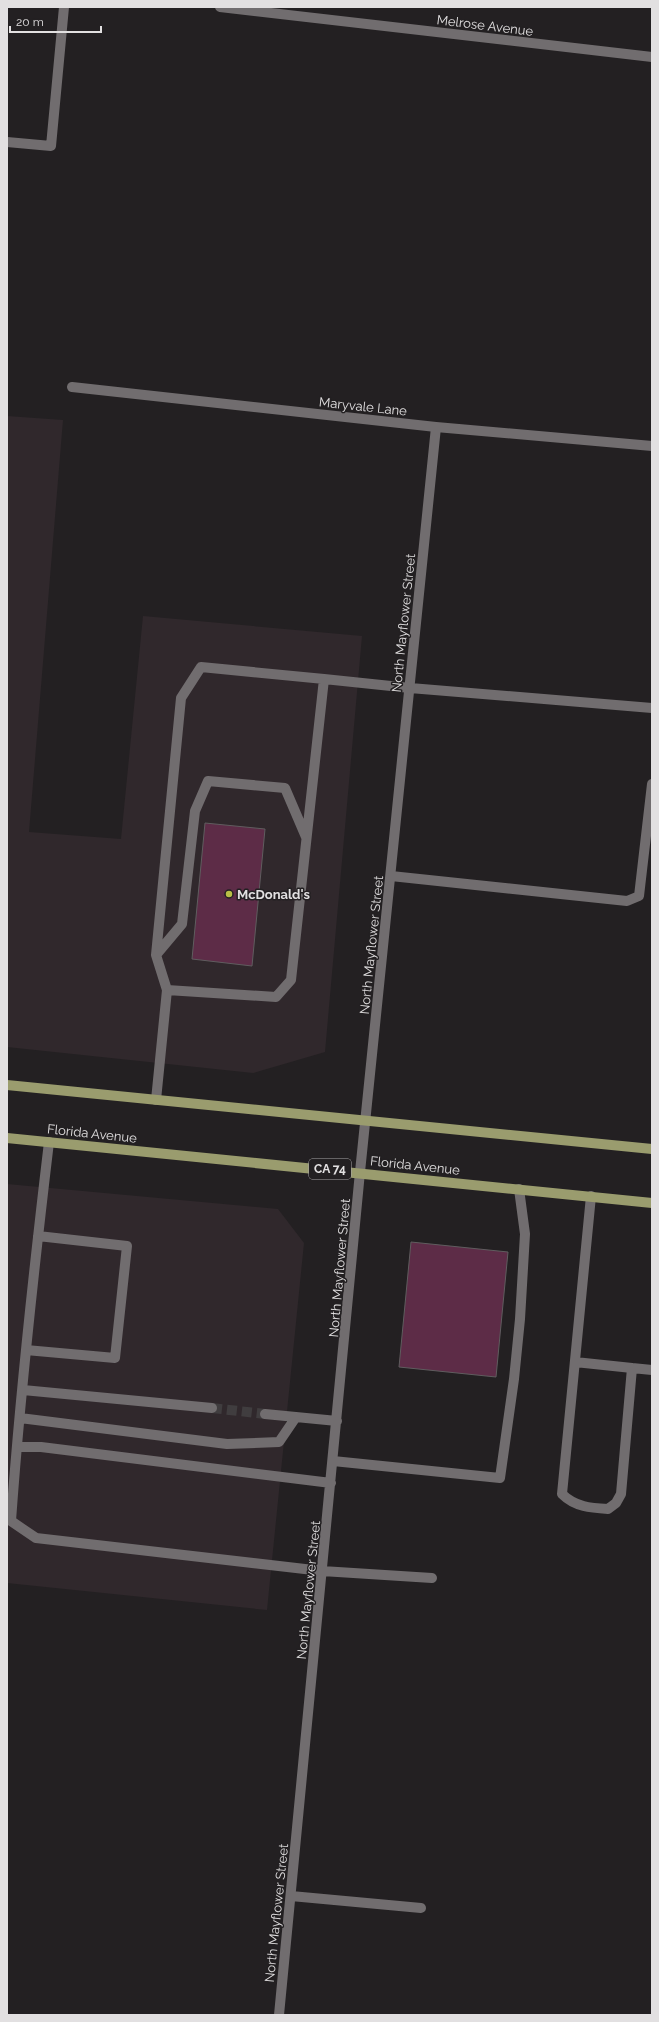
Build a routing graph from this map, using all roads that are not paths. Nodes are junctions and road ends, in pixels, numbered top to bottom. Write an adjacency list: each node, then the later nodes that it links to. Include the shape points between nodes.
1 (64, 7): 4 (street, via 51,146)
2 (220, 7): 3 (street, Melrose Avenue)
3 (652, 57)
4 (7, 142)
5 (72, 387): 6 (street, Maryvale Lane)
6 (436, 428): 7 (street, Maryvale Lane); 9 (street, North Mayflower Street)
7 (652, 446)
8 (324, 679): 9 (street); 12 (street); 14 (street, via 201,667 181,698)
9 (410, 688): 10 (street); 13 (street, North Mayflower Street)
10 (652, 708)
11 (652, 784): 13 (street, via 640,896 627,901)
12 (307, 839): 14 (street, via 285,788 208,781 195,811 182,924); 15 (street, via 291,980 276,997)
13 (391, 876): 18 (street, North Mayflower Street)
14 (156, 955): 15 (street)
15 (167, 990): 17 (street)
16 (7, 1085): 17 (main road)
17 (156, 1100): 18 (main road)
18 (366, 1120): 21 (main road); 22 (street, North Mayflower Street)
19 (7, 1138): 20 (main road, Florida Avenue / CA 74)
20 (49, 1142): 22 (main road, Florida Avenue / CA 74); 26 (street)
21 (652, 1149)
22 (360, 1172): 23 (main road, Florida Avenue / CA 74); 36 (street, North Mayflower Street)
23 (519, 1189): 24 (main road, Florida Avenue / CA 74); 38 (street, via 525,1234 520,1319 500,1478)
24 (591, 1196): 25 (main road, Florida Avenue / CA 74); 28 (street)
25 (652, 1203)
26 (38, 1236): 27 (street); 27 (street, via 127,1246 115,1358)
27 (26, 1350): 31 (street)
28 (575, 1362): 29 (street); 29 (street, via 562,1494 586,1508 608,1509 616,1503 621,1494)
29 (632, 1368): 30 (street)
30 (652, 1370)
31 (23, 1390): 32 (street); 35 (street)
32 (212, 1408)
33 (265, 1414): 34 (street)
34 (296, 1417): 35 (street, via 279,1442 227,1444); 36 (street)
35 (20, 1418): 37 (street)
36 (337, 1421): 38 (street, North Mayflower Street)
37 (17, 1447): 39 (street, via 41,1447); 40 (street, via 12,1521 36,1538)
38 (333, 1461): 39 (street, North Mayflower Street)
39 (331, 1483): 40 (street, North Mayflower Street)
40 (322, 1571): 41 (street); 42 (street, North Mayflower Street)
41 (432, 1578)
42 (291, 1896): 43 (street); 44 (street, North Mayflower Street)
43 (421, 1908)
44 (279, 2015)

